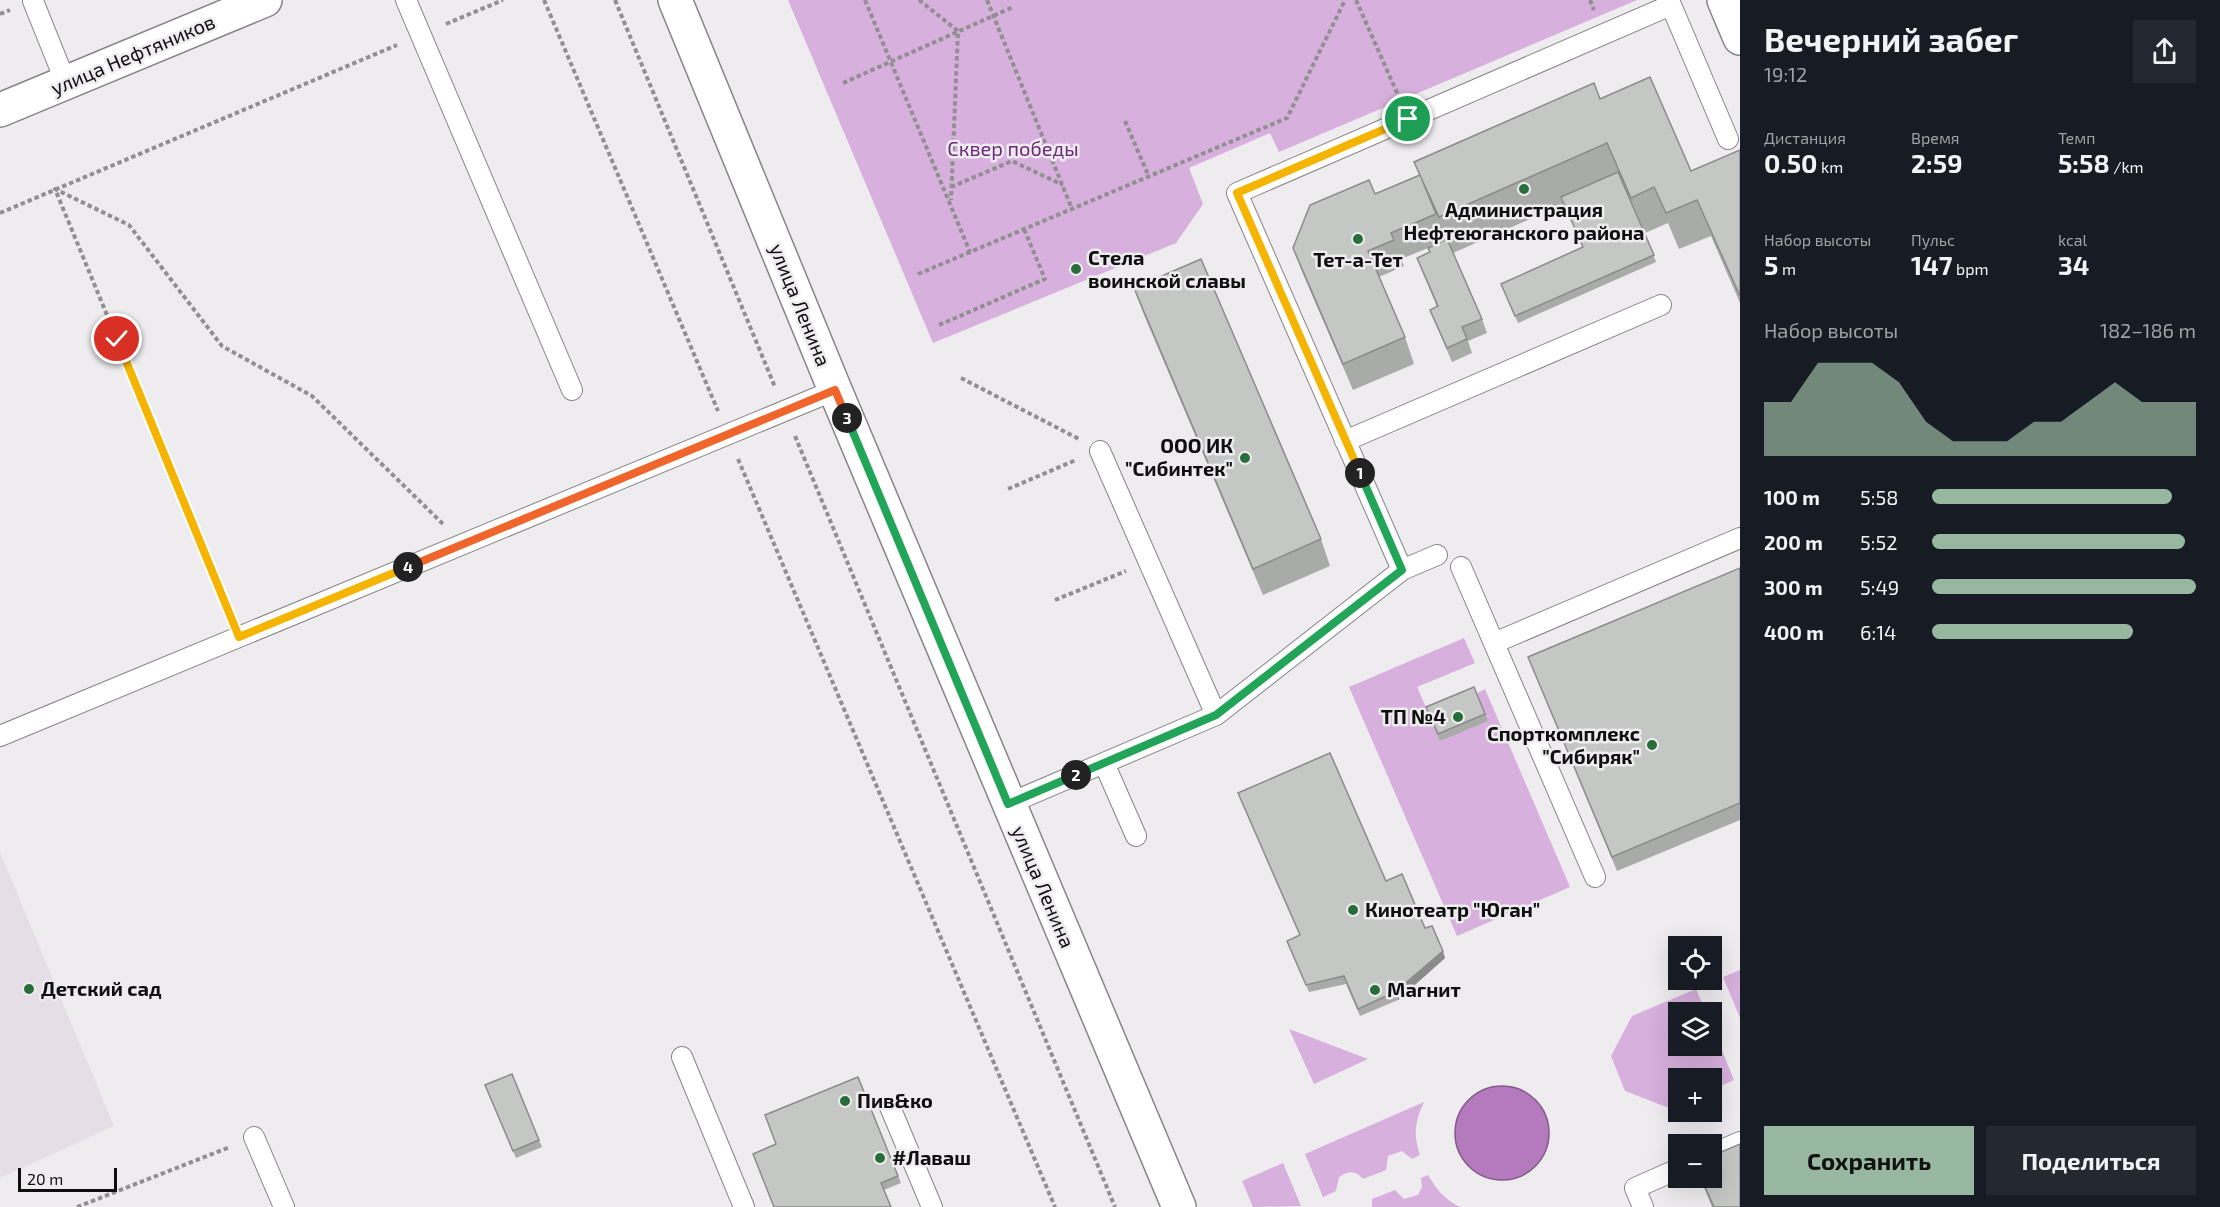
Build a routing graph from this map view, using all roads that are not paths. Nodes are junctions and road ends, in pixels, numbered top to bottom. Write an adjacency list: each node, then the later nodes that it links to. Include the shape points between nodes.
1 (265, 0): 7 (main road, улица Нефтяников)
2 (406, 0): 11 (lane)
3 (675, 0): 12 (main road, улица Ленина)
4 (1724, 0): 6 (main road)
5 (33, 1): 7 (lane)
6 (1740, 38)
7 (66, 83): 8 (main road, улица Нефтяников)
8 (0, 110)
9 (1728, 139): 13 (lane, via 1671,5 1237,193)
10 (1661, 305): 13 (lane)
11 (572, 390)
12 (835, 390): 21 (lane); 23 (main road, улица Ленина)
13 (1345, 441): 18 (lane)
14 (1100, 451): 20 (lane)
15 (1740, 538): 19 (lane)
16 (1437, 555): 18 (lane)
17 (1461, 567): 19 (lane)
18 (1402, 570): 20 (lane)
19 (1494, 643): 25 (lane)
20 (1216, 715): 22 (lane)
21 (0, 736)
22 (1104, 763): 23 (lane); 24 (lane)
23 (1008, 804): 35 (main road, улица Ленина)
24 (1136, 836)
25 (1595, 877)
26 (682, 1057): 33 (lane)
27 (890, 1107): 34 (lane)
28 (254, 1137): 32 (lane)
29 (1740, 1142): 30 (lane)
30 (1722, 1150)
31 (1668, 1173): 36 (lane, via 1635,1188)
32 (284, 1207)
33 (744, 1207)
34 (932, 1207)
35 (1179, 1207)
36 (1643, 1207)

